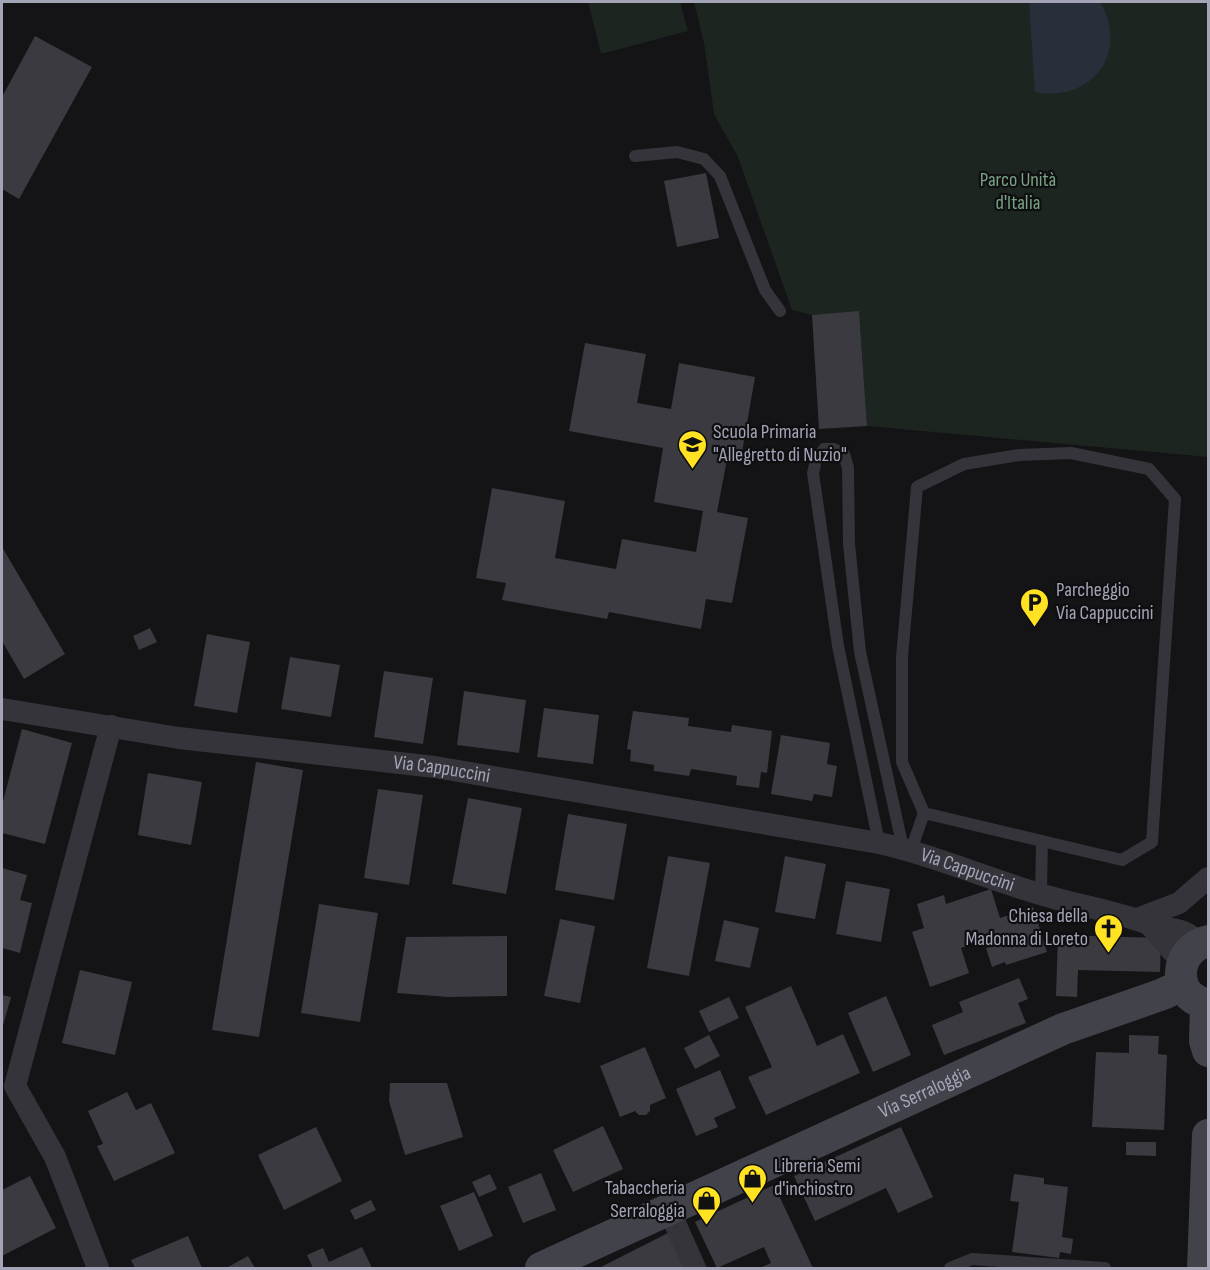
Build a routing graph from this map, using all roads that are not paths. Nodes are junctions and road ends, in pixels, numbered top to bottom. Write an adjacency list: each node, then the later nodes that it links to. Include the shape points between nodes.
1 (634, 156): 2 (lane, via 677,152 704,159 720,176 765,290)
2 (780, 311)
3 (2, 709): 4 (street, Via Cappuccini)
4 (111, 726): 7 (street, Via Cappuccini, via 179,738 435,766); 16 (street, via 15,1086 55,1157)
5 (924, 813): 6 (lane); 6 (lane, via 902,762 902,657 917,487 964,464 1018,455 1071,453 1149,469 1175,500 1152,842 1122,861); 8 (lane)
6 (1042, 841): 10 (lane)
7 (879, 843): 8 (street, Via Cappuccini); 8 (lane, Via Cappuccini, via 838,646 813,473 824,449 844,454 848,468 849,544 860,652)
8 (907, 849): 10 (street, Via Cappuccini)
9 (1209, 878): 11 (street, via 1179,903)
10 (1041, 895): 11 (street, Via Cappuccini)
11 (1143, 921): 12 (street, Via Cappuccini, via 1191,934)
12 (1198, 972): 13 (main road); 15 (main road, Via Serraloggia, via 1163,994 1063,1029)
13 (1209, 1051)
14 (1209, 1135): 21 (main road)
15 (669, 1210): 17 (main road, Via Serraloggia); 18 (street)
16 (98, 1269)
17 (541, 1269)
18 (695, 1269)
19 (950, 1269): 20 (lane, via 972,1259)
20 (1105, 1269)
21 (1203, 1269)

